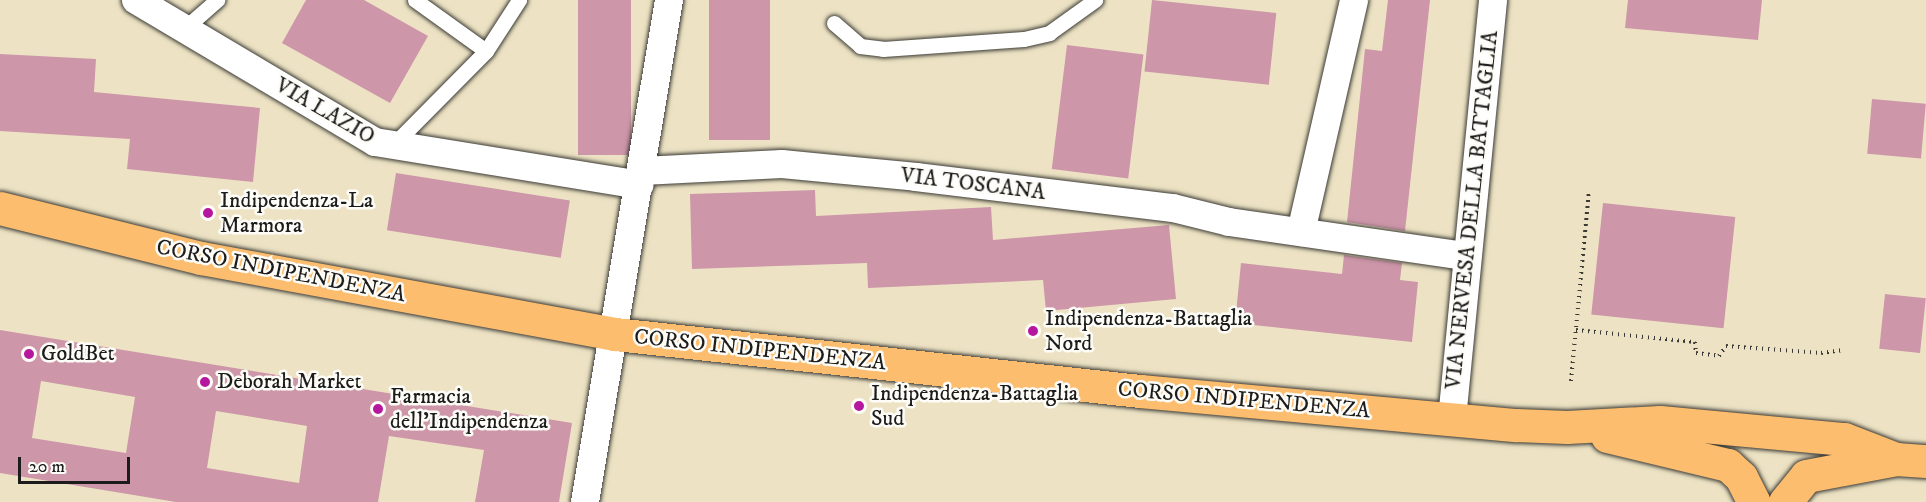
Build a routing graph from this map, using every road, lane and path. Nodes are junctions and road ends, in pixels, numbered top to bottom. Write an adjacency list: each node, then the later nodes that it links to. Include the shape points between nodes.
1 (136, 0): 10 (street, VIA LAZIO)
2 (217, 0): 10 (lane)
3 (415, 0): 11 (lane)
4 (519, 0): 11 (lane)
5 (669, 0): 13 (street)
6 (1095, 0): 9 (lane, via 1049,33 1024,39 883,49 860,46)
7 (1354, 0): 16 (street)
8 (1493, 0): 17 (street, VIA NERVESA DELLA BATTAGLIA)
9 (834, 23)
10 (185, 28): 12 (street, VIA LAZIO, via 375,142)
11 (486, 51): 12 (lane)
12 (392, 146): 13 (street, VIA LAZIO)
13 (641, 178): 16 (street, VIA TOSCANA, via 782,164 1173,208 1228,222); 19 (street)
14 (1589, 192): 18 (path)
15 (0, 208): 19 (main road, CORSO INDIPENDENZA, via 201,258)
16 (1301, 232): 17 (street, VIA TOSCANA)
17 (1466, 256): 22 (street, VIA NERVESA DELLA BATTAGLIA)
18 (1576, 330): 20 (path, via 1695,342 1696,353 1719,356 1726,346 1821,353); 21 (path)
19 (615, 334): 22 (main road, CORSO INDIPENDENZA, via 1140,391); 25 (street)
20 (1843, 350)
21 (1571, 381)
22 (1452, 419): 23 (main road, CORSO INDIPENDENZA)
23 (1567, 428): 24 (main road, via 1660,422 1844,439); 26 (main road, via 1707,457 1728,465 1741,477)
24 (1911, 460): 27 (main road, via 1806,476)
25 (585, 502)
26 (1754, 502)
27 (1785, 502)

